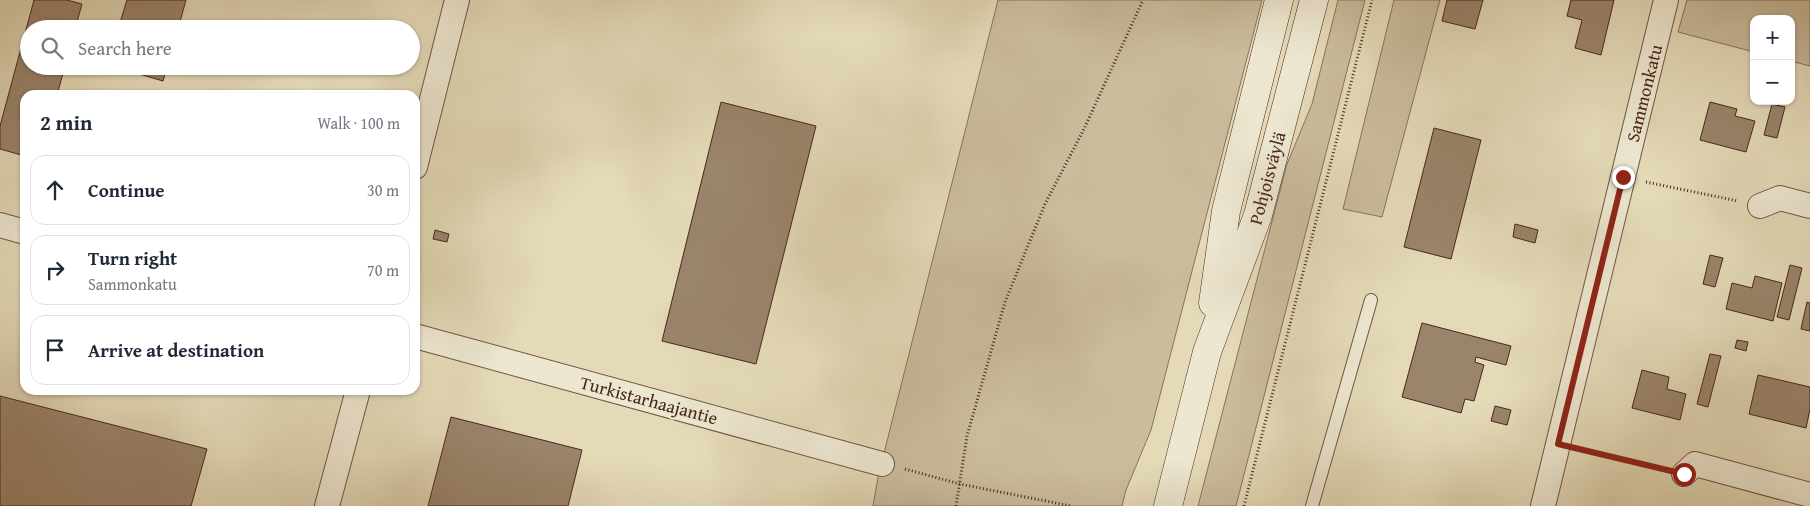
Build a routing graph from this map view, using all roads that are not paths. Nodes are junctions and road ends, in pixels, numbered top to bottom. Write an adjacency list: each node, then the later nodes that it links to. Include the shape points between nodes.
1 (457, 0): 5 (street)
2 (1279, 0): 12 (main road, Pohjoisväylä, via 1226,211)
3 (1314, 0): 12 (main road, Pohjoisväylä, via 1258,215)
4 (1666, 0): 20 (street, Sammonkatu)
5 (420, 147)
6 (1760, 206): 7 (street, via 1780,198)
7 (1810, 206)
8 (0, 225): 9 (street)
9 (20, 231)
10 (1371, 300): 19 (lane)
11 (420, 337): 14 (street, Turkistarhaajantie)
12 (1207, 352): 18 (main road, Pohjoisväylä)
13 (357, 395): 17 (street)
14 (882, 464)
15 (1684, 474): 16 (street, via 1695,464)
16 (1810, 495)
17 (327, 506)
18 (1168, 506)
19 (1312, 506)
20 (1544, 506)

